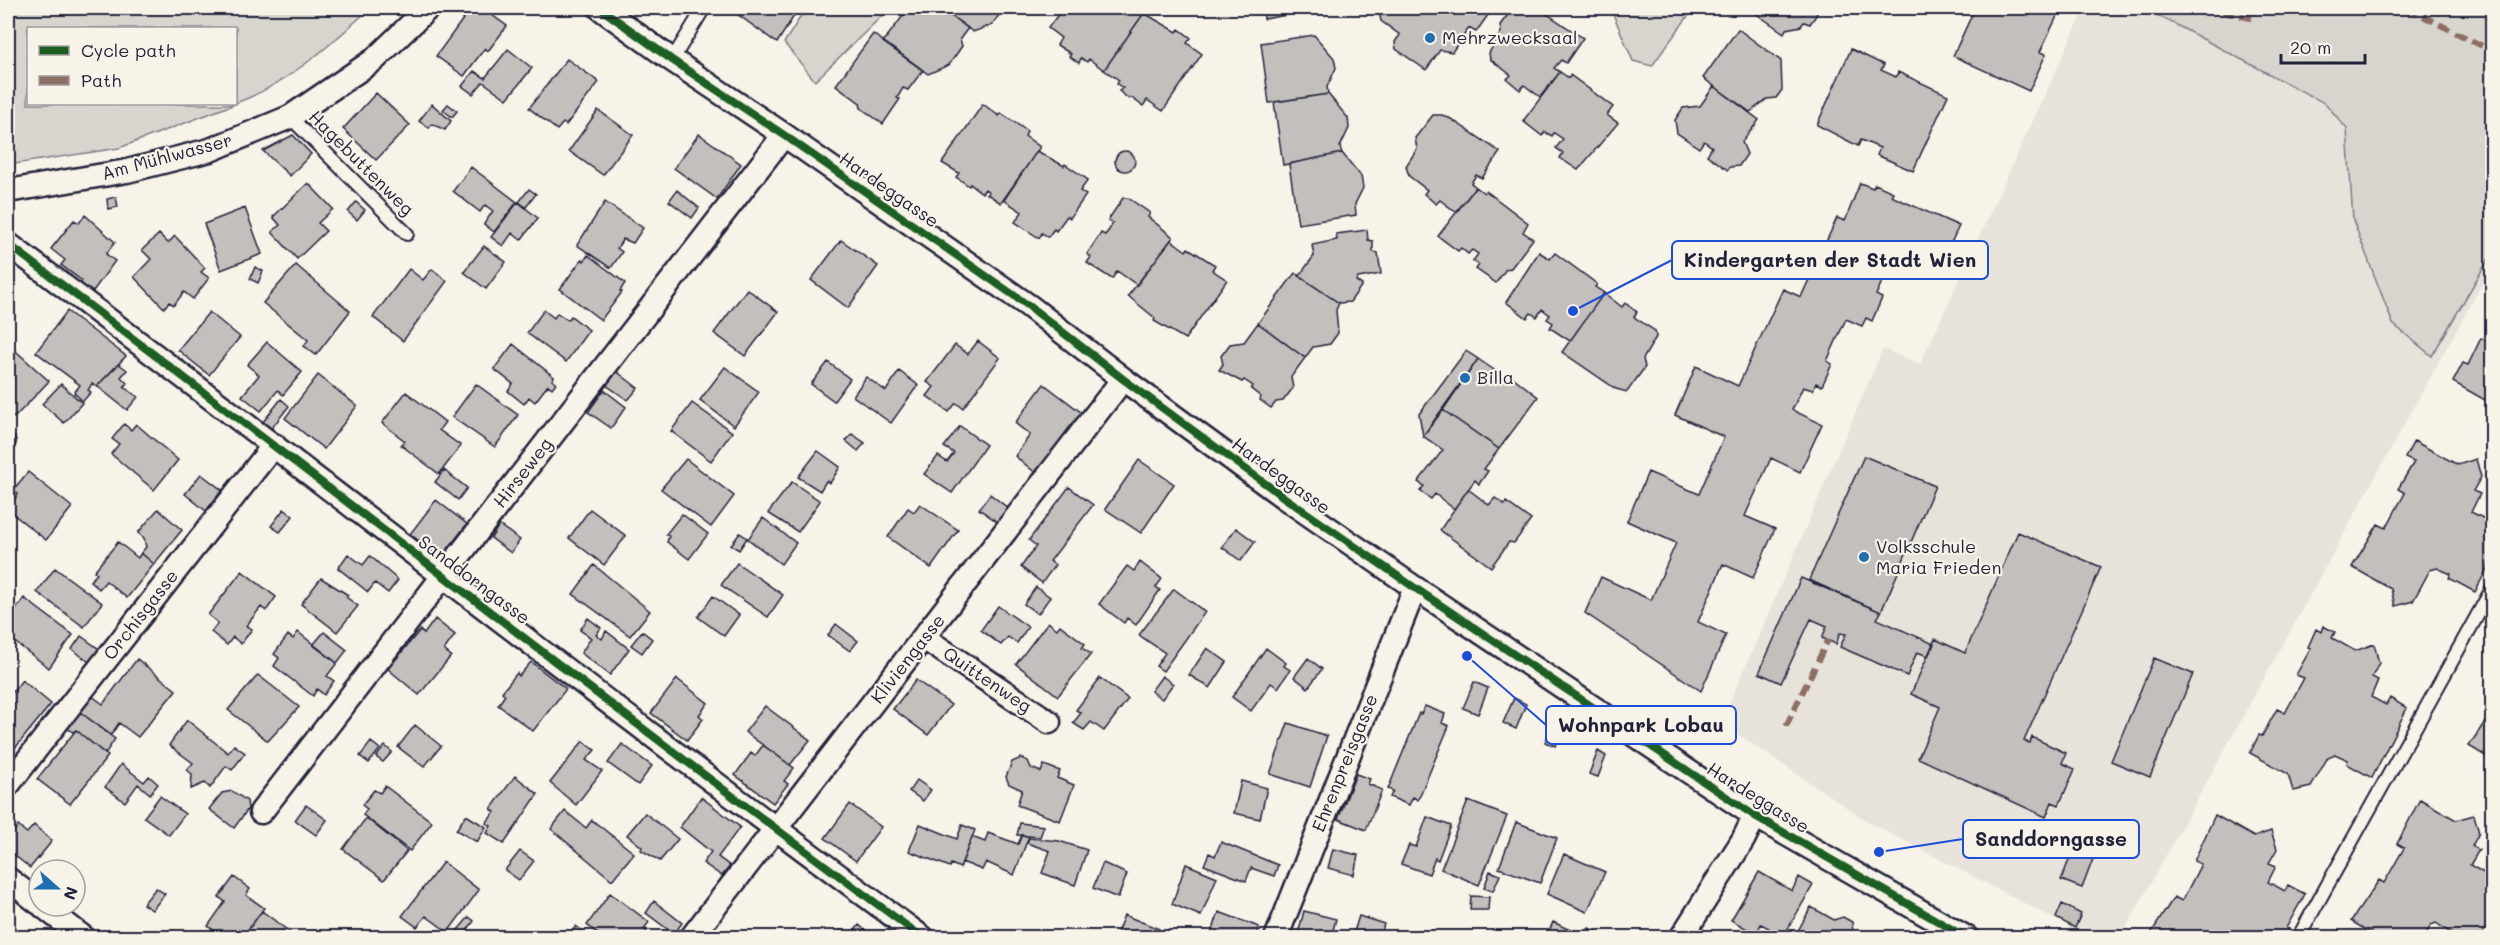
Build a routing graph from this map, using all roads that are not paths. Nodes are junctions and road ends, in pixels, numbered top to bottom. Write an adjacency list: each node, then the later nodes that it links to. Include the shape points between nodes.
1 (428, 8): 5 (street, Am Mühlwasser, via 375,60)
2 (600, 8): 4 (street, Hardeggasse)
3 (704, 8): 4 (lane)
4 (672, 60): 6 (street, Hardeggasse)
5 (290, 117): 7 (street, Am Mühlwasser, via 210,150 127,171); 8 (lane, Hagebuttenweg)
6 (784, 135): 10 (street, Hardeggasse, via 1029,306); 12 (street, Hirseweg)
7 (8, 191)
8 (407, 234)
9 (8, 244): 11 (street, Sanddorngasse)
10 (1123, 379): 13 (street, Hardeggasse); 15 (street, Kliviengasse)
11 (274, 445): 12 (street, Sanddorngasse); 17 (street, Orchisgasse)
12 (444, 576): 18 (street, Hirseweg); 20 (street, Sanddorngasse)
13 (1415, 588): 19 (street, Hardeggasse); 27 (street, Ehrenpreisgasse)
14 (2493, 589): 30 (lane)
15 (924, 638): 16 (street, Quittenweg); 20 (street, Kliviengasse)
16 (1049, 722)
17 (8, 785)
18 (261, 812)
19 (1755, 816): 28 (street); 29 (street, Hardeggasse)
20 (775, 829): 25 (street, Kliviengasse); 26 (street, Sanddorngasse)
21 (8, 879): 22 (street)
22 (27, 894)
23 (58, 918): 24 (street)
24 (84, 938)
25 (691, 938)
26 (923, 938)
27 (1276, 938)
28 (1681, 938)
29 (1967, 938)
30 (2298, 938)

